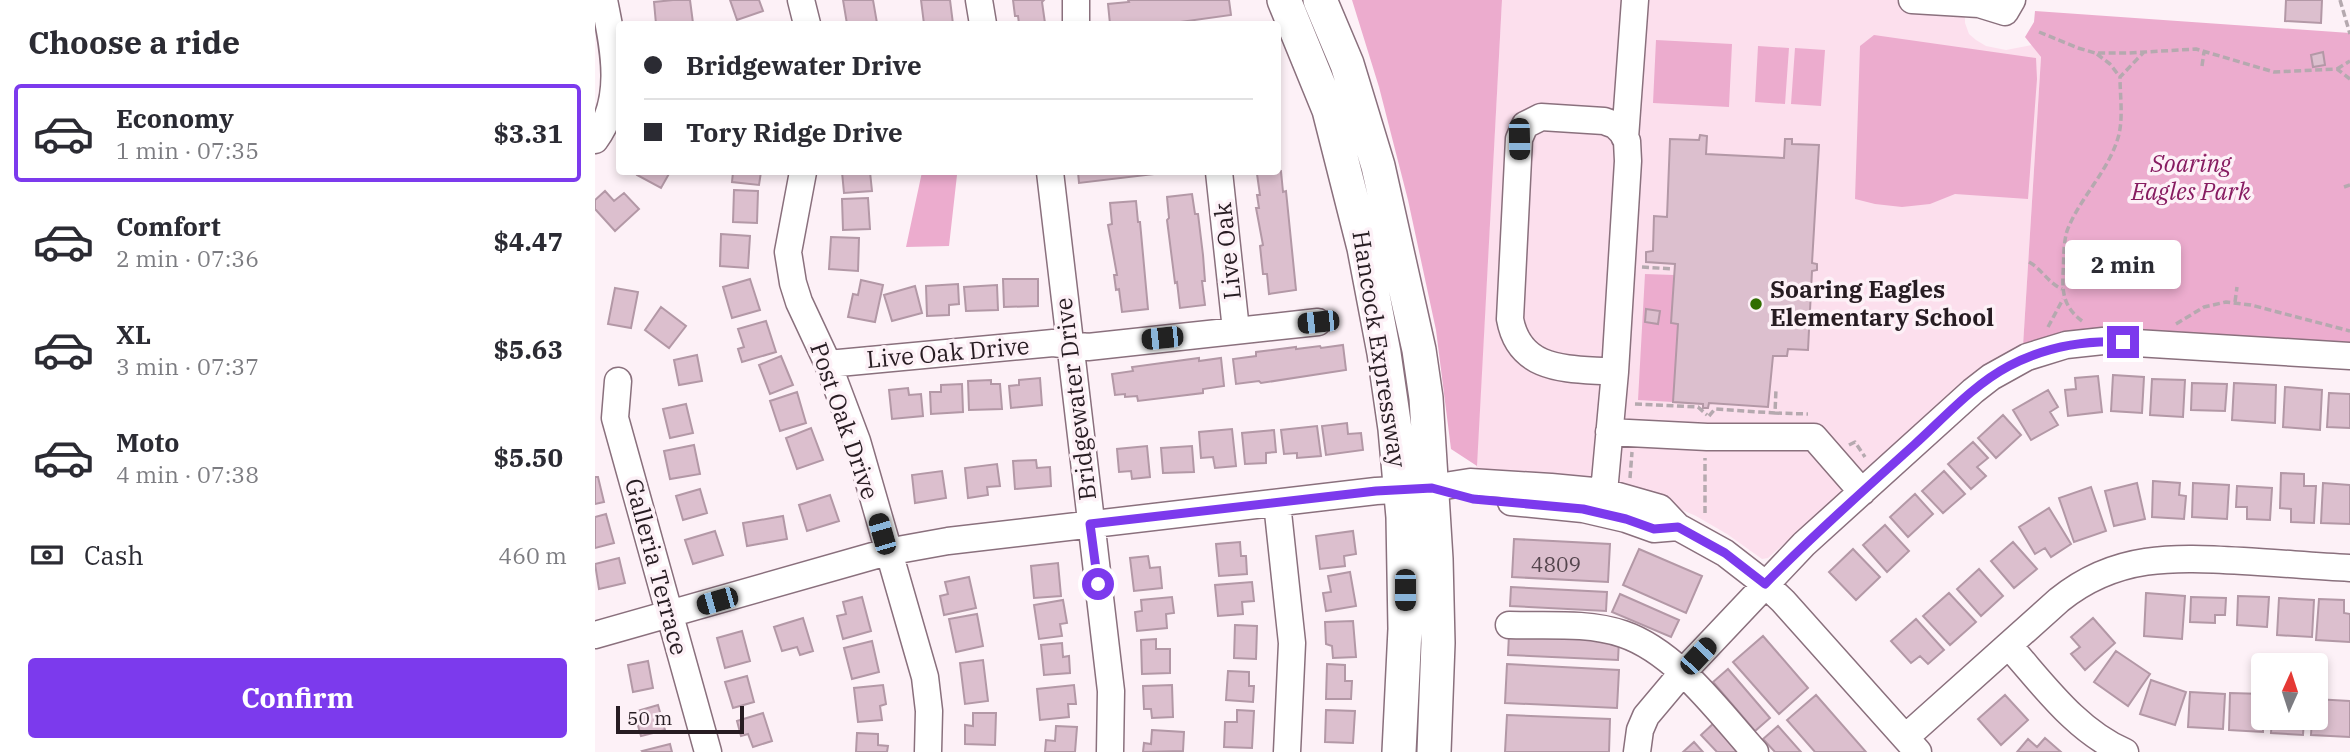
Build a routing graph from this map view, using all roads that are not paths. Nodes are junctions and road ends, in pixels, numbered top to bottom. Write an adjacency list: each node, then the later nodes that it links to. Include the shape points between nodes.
1 (604, 0): 14 (street, via 615,54 615,86)
2 (801, 0): 10 (street)
3 (979, 0): 11 (street)
4 (1076, 0): 12 (street)
5 (1284, 0): 26 (main road, Hancock Expressway, via 1329,110 1346,169)
6 (1321, 0): 26 (main road, Hancock Expressway, via 1347,64 1378,166 1405,280 1426,398)
7 (1635, 0): 13 (street)
8 (1912, 0): 9 (street)
9 (2008, 6)
10 (806, 21)
11 (982, 21)
12 (1076, 21)
13 (1625, 138): 23 (street, via 1629,153); 23 (street, via 1615,125 1604,121 1541,117 1525,125 1519,139 1510,319 1516,338 1540,363)
14 (595, 140)
15 (802, 175): 22 (street, Post Oak Drive, via 789,268 799,302)
16 (1050, 175): 20 (street, Bridgewater Drive)
17 (1219, 175): 19 (street, Live Oak)
18 (1318, 322): 19 (street, Live Oak Drive)
19 (1236, 330): 20 (street, Live Oak Drive, via 1088,346)
20 (1069, 343): 22 (street, Live Oak Drive); 30 (street, Bridgewater Drive)
21 (2350, 356): 28 (street, via 2102,341 2066,345 2027,357 1991,377)
22 (828, 364): 32 (street, Post Oak Drive, via 857,441)
23 (1615, 372): 25 (street)
24 (618, 381): 35 (street, Galleria Terrace, via 615,418)
25 (1609, 432): 27 (street); 28 (street, via 1814,437)
26 (1417, 488): 27 (street, via 1470,482); 29 (street); 31 (street, via 1473,499 1583,509 1654,529); 45 (main road, Hancock Expressway); 46 (main road, Hancock Expressway, via 1437,643)
27 (1604, 492): 31 (street, via 1660,508)
28 (1862, 492): 34 (street)
29 (1277, 503): 30 (street); 44 (street, via 1292,643)
30 (1090, 524): 32 (street); 43 (street, Bridgewater Drive, via 1111,691)
31 (1678, 527): 34 (street, via 1725,553)
32 (887, 552): 35 (street); 42 (street, Post Oak Drive, via 925,677)
33 (2350, 568): 38 (street, via 2184,558 2136,563 2075,586)
34 (1765, 584): 39 (street); 40 (street)
35 (668, 615): 37 (street); 41 (street, Galleria Terrace)
36 (1509, 625): 39 (street, via 1621,633 1639,640)
37 (595, 635)
38 (2009, 646): 40 (street); 49 (street, via 2069,713)
39 (1682, 672): 47 (street, via 1646,716); 48 (street)
40 (1912, 745)
41 (708, 752)
42 (928, 752)
43 (1110, 752)
44 (1287, 752)
45 (1399, 752)
46 (1434, 752)
47 (1637, 752)
48 (1755, 752)
49 (2125, 752)

